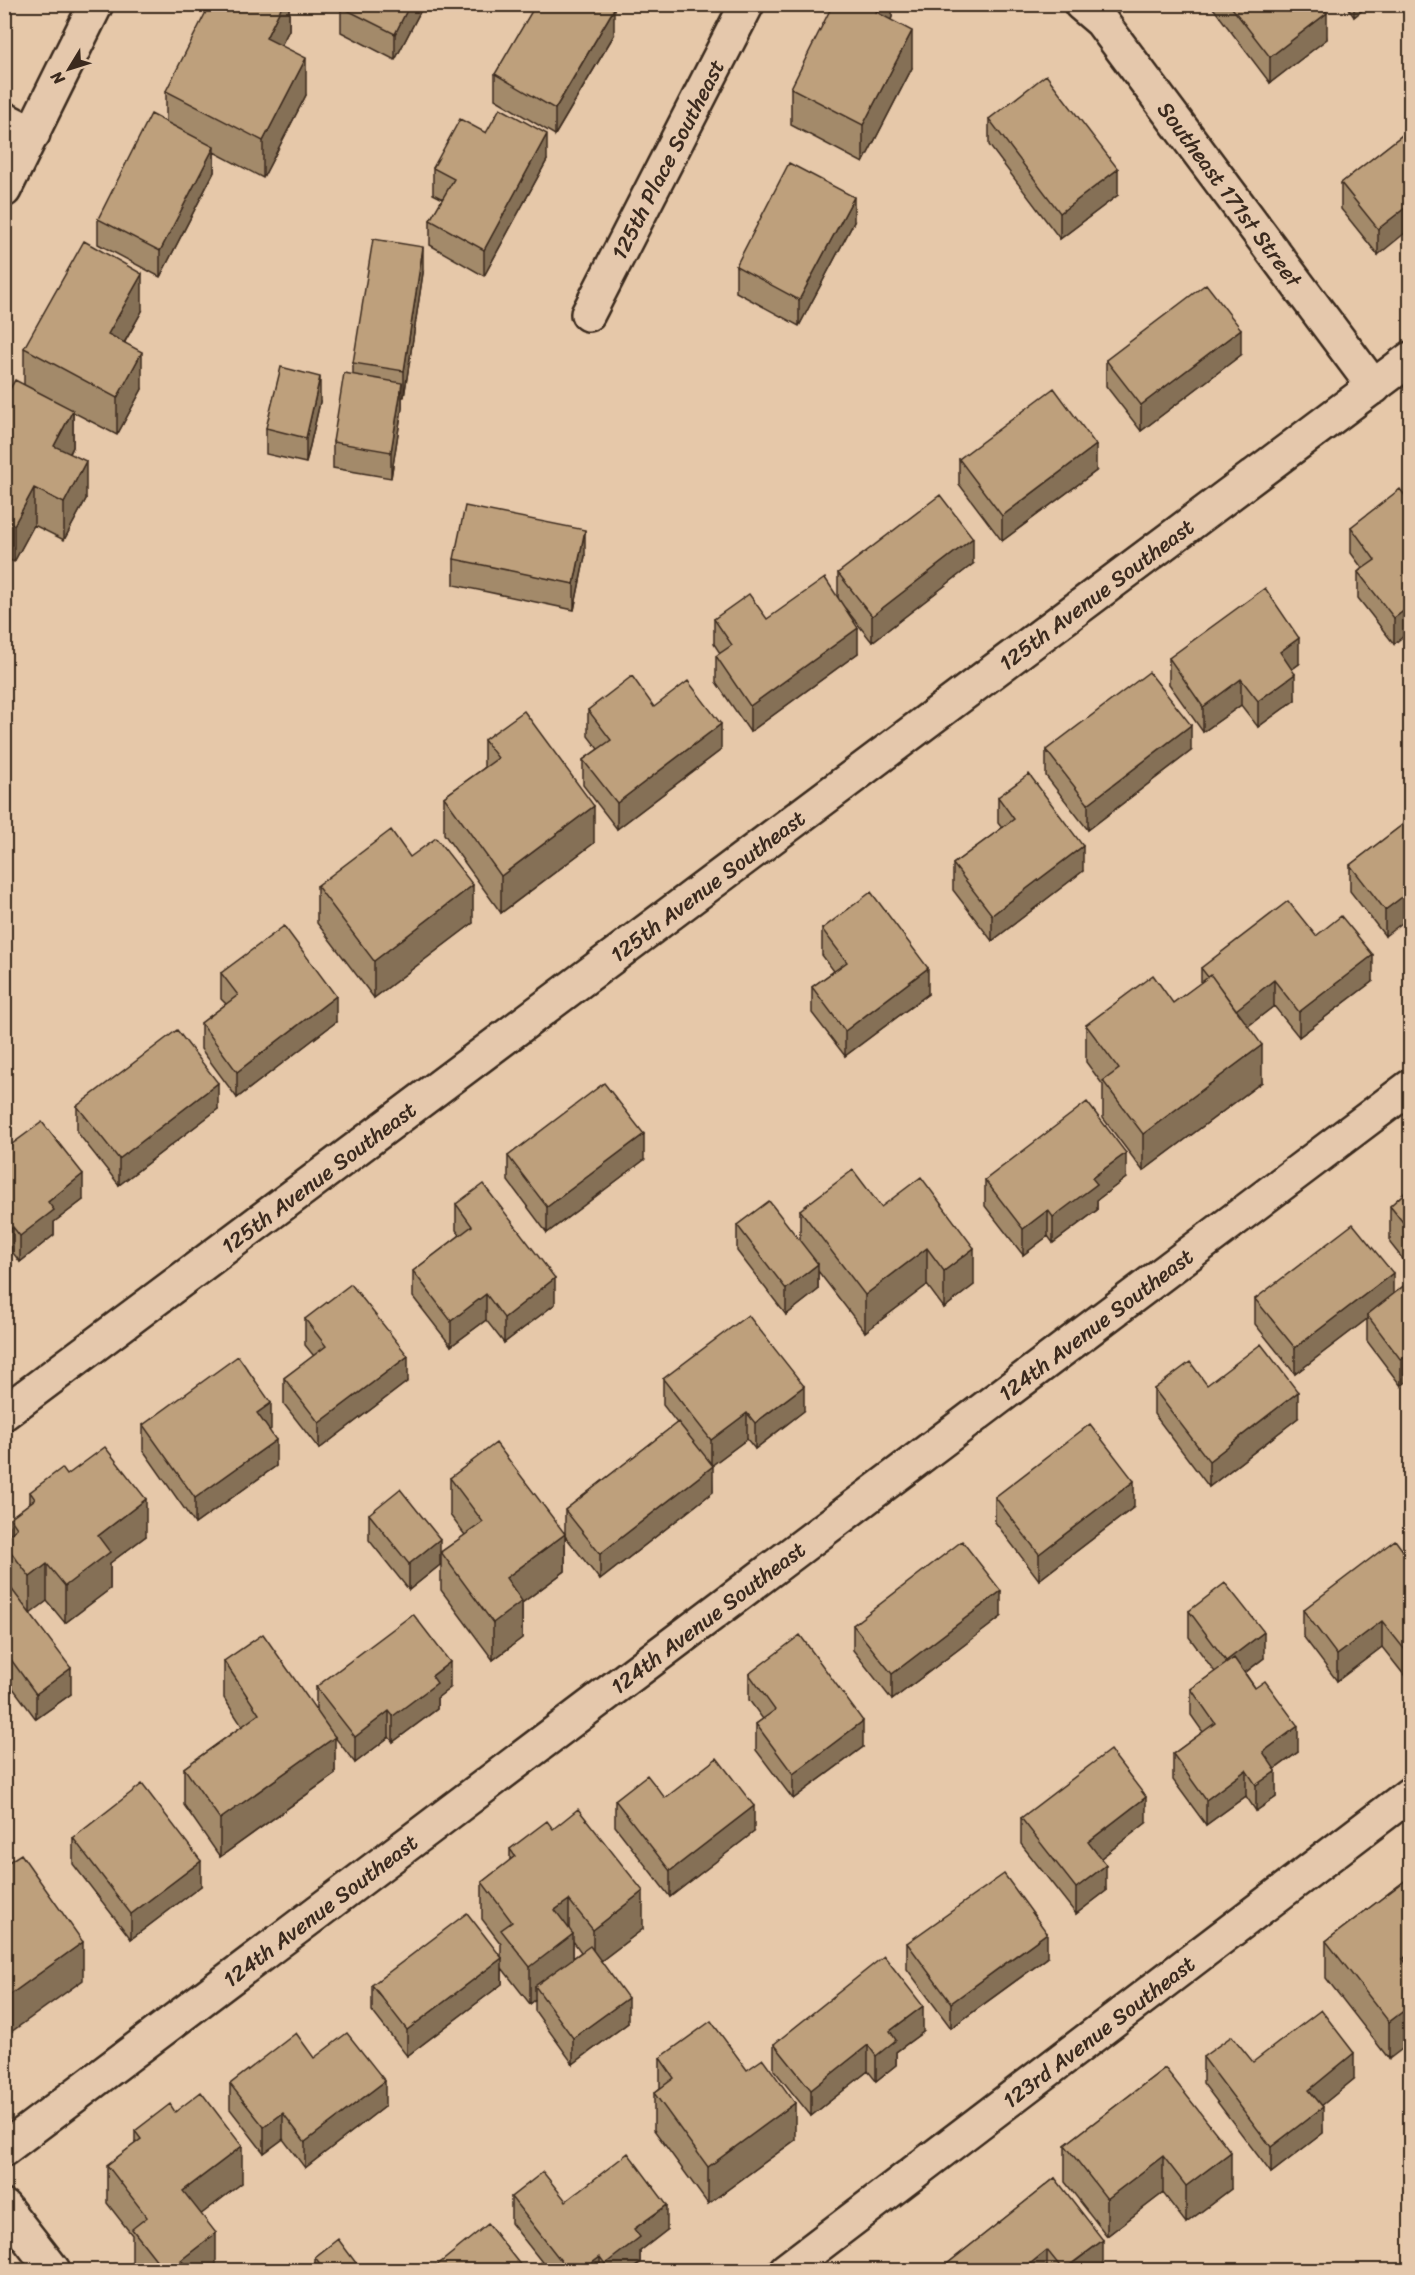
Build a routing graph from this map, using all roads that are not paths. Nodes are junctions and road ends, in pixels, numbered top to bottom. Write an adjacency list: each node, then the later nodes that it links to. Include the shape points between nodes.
1 (96, 4): 5 (street)
2 (747, 4): 7 (street, 125th Place Southeast)
3 (1081, 4): 9 (street, Southeast 171st Street, via 1101,21)
4 (4, 119): 5 (street)
5 (33, 134): 6 (street)
6 (4, 190)
7 (588, 315)
8 (1410, 359): 9 (street, 125th Avenue Southeast)
9 (1374, 387): 11 (street, 125th Avenue Southeast)
10 (1410, 1087): 13 (street, 124th Avenue Southeast)
11 (4, 1413)
12 (1410, 1794): 16 (street, 123rd Avenue Southeast)
13 (4, 2149)
14 (4, 2207): 15 (street)
15 (53, 2271)
16 (786, 2271)

